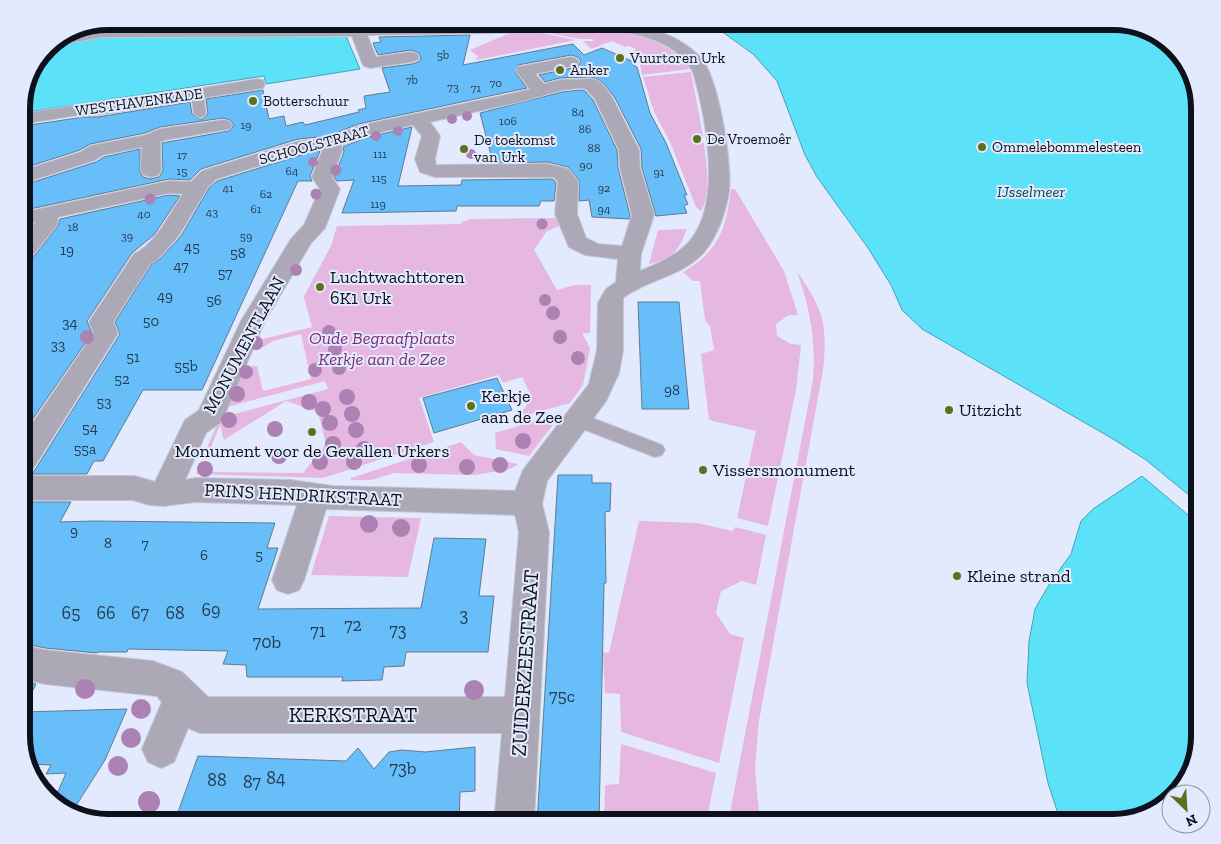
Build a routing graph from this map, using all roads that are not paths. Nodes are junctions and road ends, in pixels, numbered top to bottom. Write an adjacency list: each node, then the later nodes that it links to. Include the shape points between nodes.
1 (370, 30): 3 (street)
2 (638, 30): 25 (street, via 660,37 698,66 709,106 720,178 716,203 701,241 677,262)
3 (358, 31): 4 (street, via 103,32); 5 (street, via 370,63)
4 (78, 36)
5 (411, 57)
6 (571, 62): 8 (street, via 524,71)
7 (258, 84): 9 (street, WESTHAVENKADE)
8 (541, 91): 12 (street, SCHOOLSTRAAT); 24 (street, SCHOOLSTRAAT, via 582,83 591,84 598,90 629,150 630,168 643,215)
9 (198, 94): 10 (lane); 14 (street, WESTHAVENKADE)
10 (200, 114)
11 (30, 118): 14 (street, WESTHAVENKADE, via 79,110)
12 (418, 119): 16 (street, SCHOOLSTRAAT, via 358,132); 24 (street, via 431,136 425,159 427,168 435,171 561,172 568,181 566,214 577,242 593,250)
13 (223, 125): 15 (street, via 160,135)
14 (97, 135): 15 (street); 17 (street); 19 (street)
15 (151, 140): 18 (street)
16 (332, 143): 20 (street, SCHOOLSTRAAT, via 306,144 218,172 205,178); 30 (street, MONUMENTLAAN, via 322,177 330,189 314,228 302,239 253,321 210,416 195,427)
17 (30, 162)
18 (151, 171)
19 (30, 173)
20 (197, 188): 21 (street, via 169,188); 27 (street, SCHOOLSTRAAT, via 152,255 142,259 101,322 106,333)
21 (48, 214): 22 (street); 23 (street, via 46,225)
22 (30, 217)
23 (30, 244)
24 (630, 254): 25 (street)
25 (627, 286): 26 (street, via 611,299 609,366 605,379)
26 (577, 419): 28 (lane); 32 (street, via 533,478)
27 (30, 450)
28 (655, 450)
29 (30, 489): 30 (street, PRINS HENDRIKSTRAAT, via 135,488 145,493)
30 (164, 494): 31 (street, PRINS HENDRIKSTRAAT, via 194,490)
31 (315, 495): 32 (street, PRINS HENDRIKSTRAAT); 33 (street)
32 (527, 504): 36 (street, ZUIDERZEESTRAAT, via 534,532)
33 (288, 580)
34 (30, 663): 35 (street, KERKSTRAAT, via 153,678 169,684)
35 (189, 704): 36 (street, KERKSTRAAT, via 196,713 206,715); 37 (street, via 176,713)
36 (522, 716): 38 (street, ZUIDERZEESTRAAT)
37 (161, 749)
38 (515, 814)

